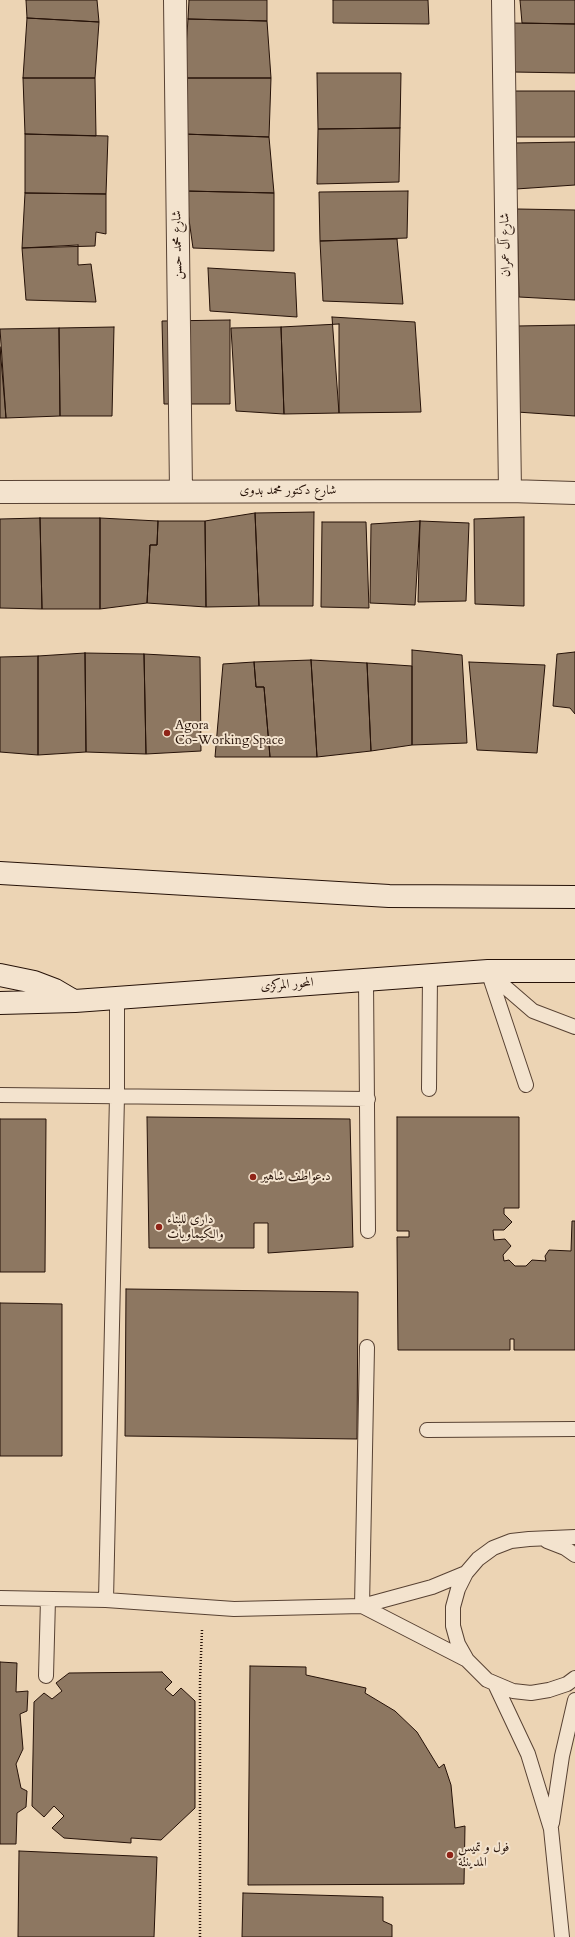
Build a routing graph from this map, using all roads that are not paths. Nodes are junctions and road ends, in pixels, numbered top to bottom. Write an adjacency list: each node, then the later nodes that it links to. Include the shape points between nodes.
1 (175, 0): 3 (street, شارع محمد حسن)
2 (503, 0): 4 (street, شارع آل عمران)
3 (181, 491): 4 (street, شارع دكتور محمد بدوى); 5 (street, شارع دكتور محمد بدوى)
4 (510, 491): 6 (street, شارع دكتور محمد بدوى)
5 (0, 492)
6 (575, 493)
7 (0, 873): 8 (street, via 390,896)
8 (575, 897)
9 (488, 971): 10 (street, المحور المركزى); 12 (street, المحور المركزى); 17 (lane, via 533,1012); 18 (lane)
10 (575, 971)
11 (0, 975): 15 (street, via 34,982)
12 (430, 975): 13 (street, المحور المركزى); 19 (lane)
13 (366, 980): 14 (street, المحور المركزى); 22 (lane)
14 (117, 998): 15 (street, المحور المركزى); 21 (lane)
15 (75, 1001): 16 (street, المحور المركزى)
16 (0, 1003)
17 (575, 1027)
18 (526, 1084)
19 (429, 1089)
20 (0, 1095): 21 (lane)
21 (117, 1096): 22 (lane); 33 (lane)
22 (368, 1099): 23 (lane)
23 (368, 1232)
24 (368, 1347): 34 (lane)
25 (575, 1429): 26 (lane)
26 (427, 1430)
27 (575, 1537): 28 (lane)
28 (529, 1539): 29 (lane, via 547,1541); 30 (lane, via 511,1541 493,1548 478,1559)
29 (575, 1555)
30 (466, 1573): 34 (lane, via 432,1587); 35 (lane, via 453,1607 453,1626 458,1644)
31 (0, 1598): 32 (lane)
32 (48, 1599): 33 (lane); 36 (lane)
33 (106, 1600): 34 (lane, via 234,1609)
34 (362, 1606): 35 (lane)
35 (467, 1660): 38 (lane, via 487,1680)
36 (46, 1676)
37 (575, 1678): 38 (lane, via 567,1684 531,1693 513,1691)
38 (495, 1684): 40 (lane, via 528,1754)
39 (575, 1700): 40 (lane, via 562,1756)
40 (551, 1829): 41 (lane)
41 (562, 1937)

